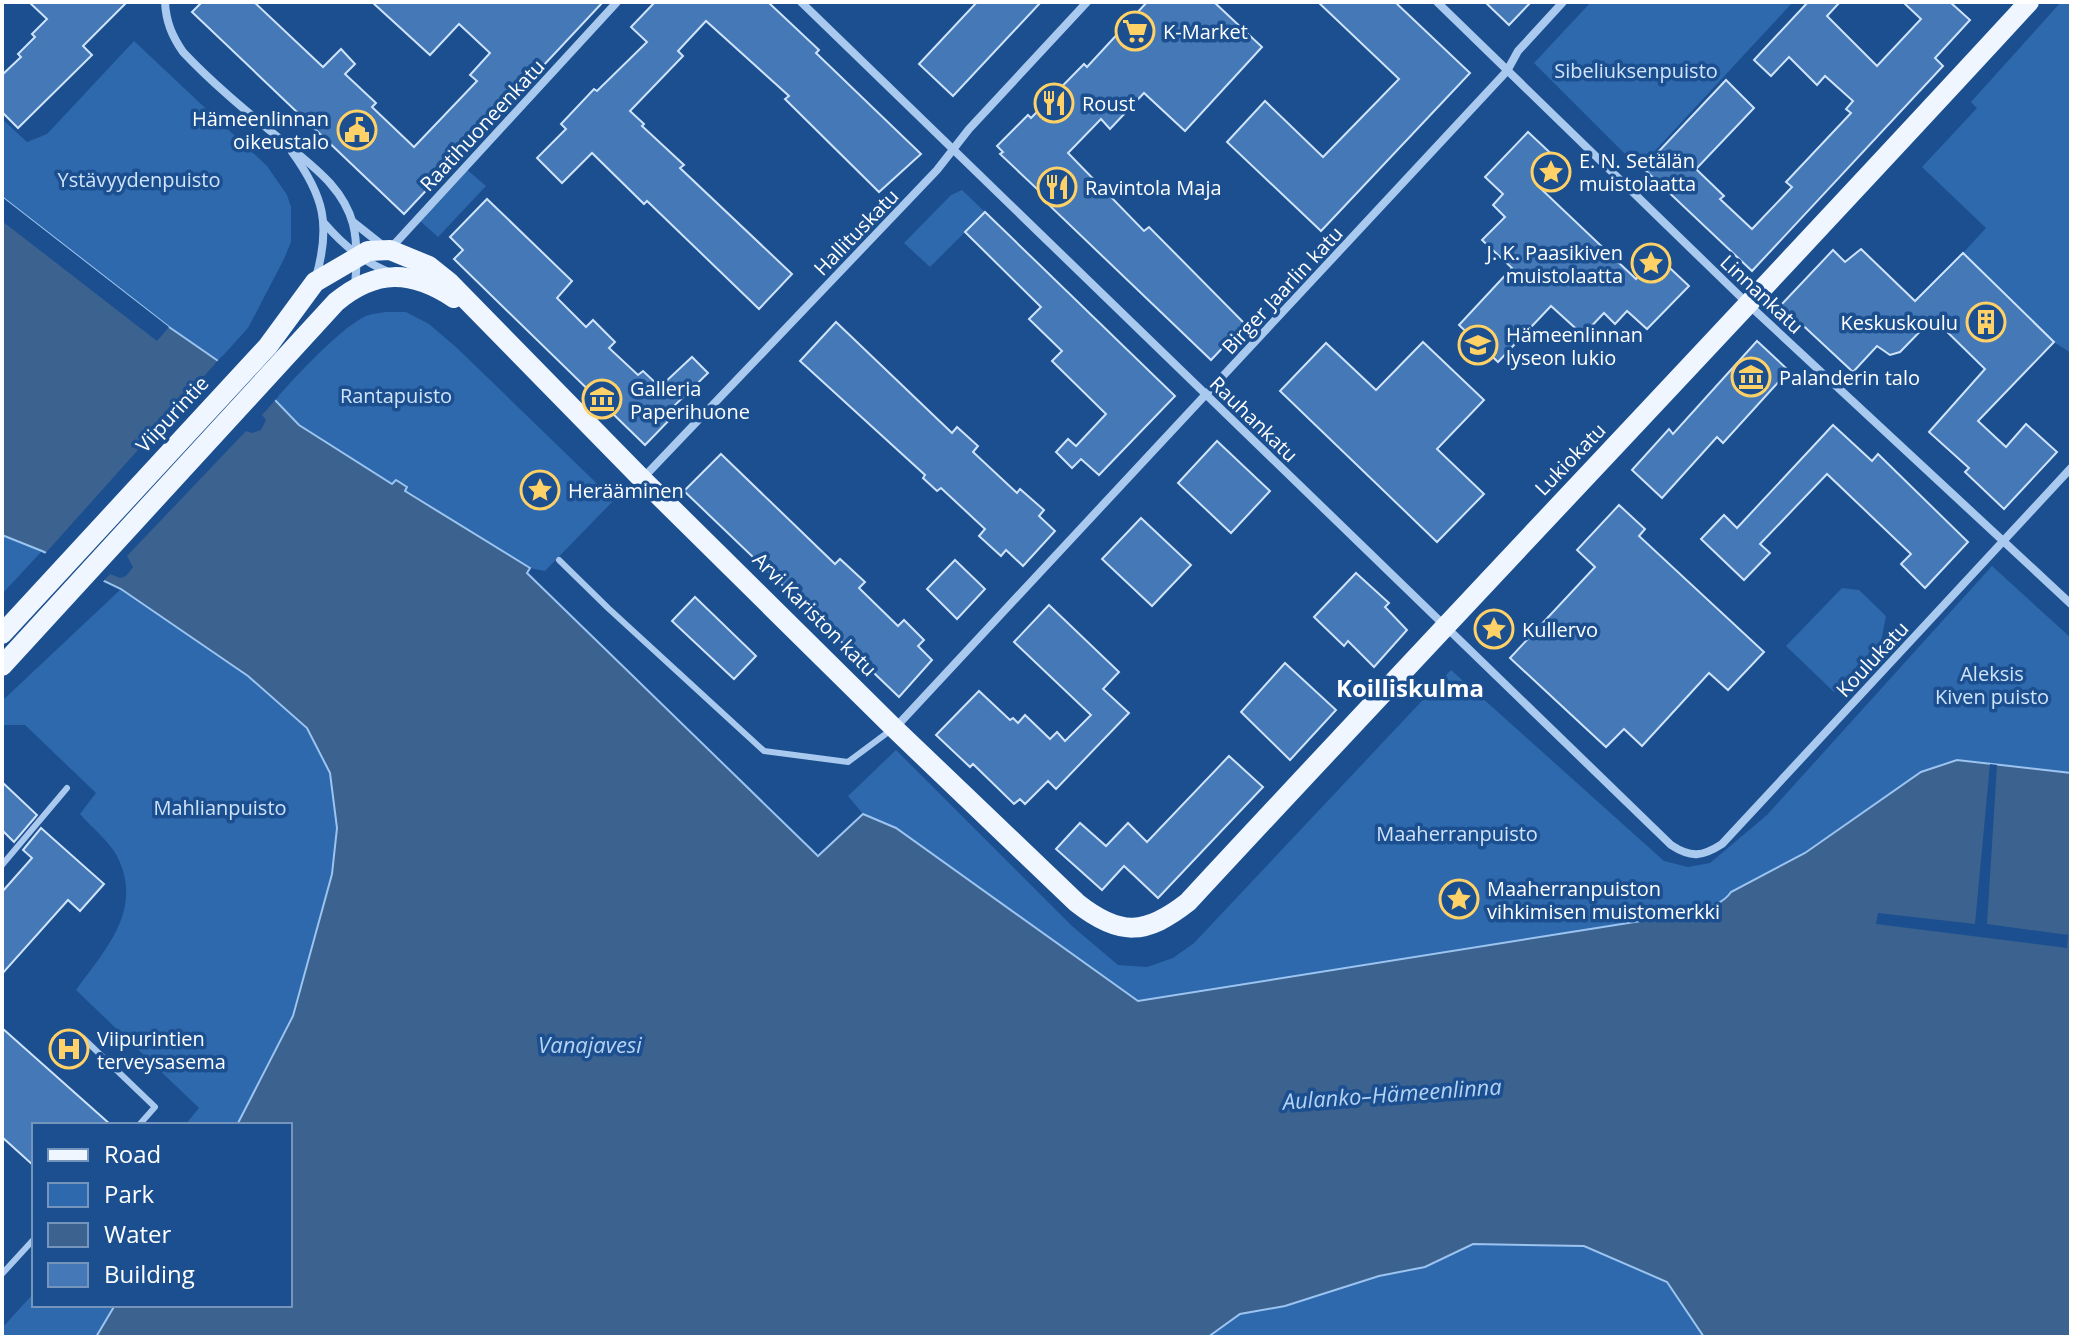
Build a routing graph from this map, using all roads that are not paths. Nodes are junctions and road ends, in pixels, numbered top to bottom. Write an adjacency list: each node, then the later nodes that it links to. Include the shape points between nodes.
1 (165, 2): 9 (street, Arvi Kariston katu, via 172,37 183,52)
2 (617, 2): 13 (street, Raatihuoneenkatu)
3 (801, 2): 10 (street, Rauhankatu)
4 (1087, 2): 10 (street, Hallituskatu)
5 (1437, 2): 8 (street, Linnankatu)
6 (1563, 2): 8 (street, Birger Jaarlin katu, via 1518,51)
7 (2029, 2): 18 (main road, Lukiokatu)
8 (1507, 71): 18 (street, Linnankatu); 20 (street, Birger Jaarlin katu)
9 (287, 145): 11 (street, Arvi Kariston katu, via 325,176); 12 (street, Arvi Kariston katu, via 318,194)
10 (954, 149): 20 (street, Rauhankatu); 22 (street, Hallituskatu)
11 (353, 222): 13 (street, Arvi Kariston katu); 14 (street, Arvi Kariston katu)
12 (324, 223): 14 (street, Arvi Kariston katu); 16 (street, Arvi Kariston katu, via 324,250)
13 (390, 250): 14 (main road, Viipurintie); 15 (street); 19 (main road, Arvi Kariston katu, via 429,266)
14 (358, 256): 15 (street, Arvi Kariston katu); 16 (main road, Viipurintie); 17 (street, Arvi Kariston katu)
15 (398, 276): 17 (main road); 19 (main road, Arvi Kariston katu, via 421,280)
16 (315, 282): 27 (main road, Viipurintie, via 268,346)
17 (355, 286): 28 (main road)
18 (1749, 305): 23 (street, Linnankatu); 26 (main road, Lukiokatu)
19 (478, 313): 22 (main road, Arvi Kariston katu)
20 (1206, 395): 26 (street, Rauhankatu); 29 (street, Birger Jaarlin katu)
21 (2071, 468): 23 (street, Koulukatu)
22 (642, 479): 29 (main road, Arvi Kariston katu)
23 (2004, 540): 25 (street, Linnankatu); 31 (street, Koulukatu, via 1722,844 1705,854)
24 (559, 560): 29 (lane, Birger Jaarlin katu, via 764,751 848,762)
25 (2071, 604)
26 (1444, 627): 31 (street, Rauhankatu); 33 (main road, Lukiokatu, via 1188,902 1166,919)
27 (2, 634)
28 (2, 666)
29 (894, 728): 33 (main road, Arvi Kariston katu, via 1077,903 1104,921)
30 (67, 788): 32 (lane)
31 (1687, 855)
32 (2, 865)
33 (1131, 929)
34 (83, 1038): 35 (lane, via 155,1107)
35 (141, 1123)
36 (32, 1241): 37 (lane)
37 (2, 1274)

